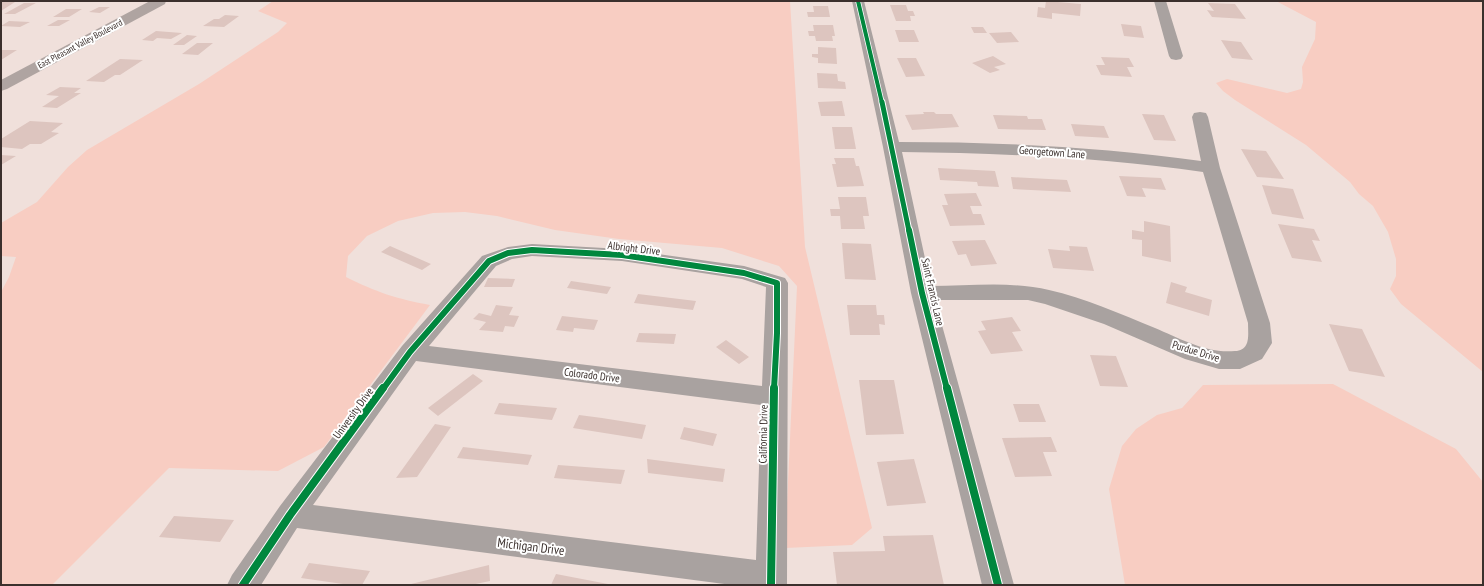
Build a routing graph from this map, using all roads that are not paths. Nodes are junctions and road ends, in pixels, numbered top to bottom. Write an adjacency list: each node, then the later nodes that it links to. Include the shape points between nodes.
1 (160, 1): 5 (main road, East Pleasant Valley Boulevard)
2 (858, 1): 7 (street, Saint Francis Lane)
3 (1160, 1): 4 (street)
4 (1176, 56)
5 (1, 86)
6 (1200, 117): 8 (street, Purdue Drive)
7 (892, 147): 8 (street, Georgetown Lane, via 1026,150 1170,161); 11 (street, Saint Francis Lane)
8 (1211, 168): 11 (street, Purdue Drive, via 1259,323 1260,343 1254,353 1240,360 1219,360 1193,353 1049,297 1028,293)
9 (489, 261): 10 (street, Albright Drive, via 508,253 532,250 622,256 744,273); 12 (street, University Drive)
10 (776, 283): 13 (street, California Drive)
11 (922, 293): 17 (street, Saint Francis Lane)
12 (410, 352): 13 (street, Colorado Drive); 14 (street, University Drive)
13 (774, 397): 15 (street, California Drive)
14 (290, 515): 15 (street, Michigan Drive); 16 (street, University Drive)
15 (771, 580)
16 (244, 585)
17 (998, 585)

